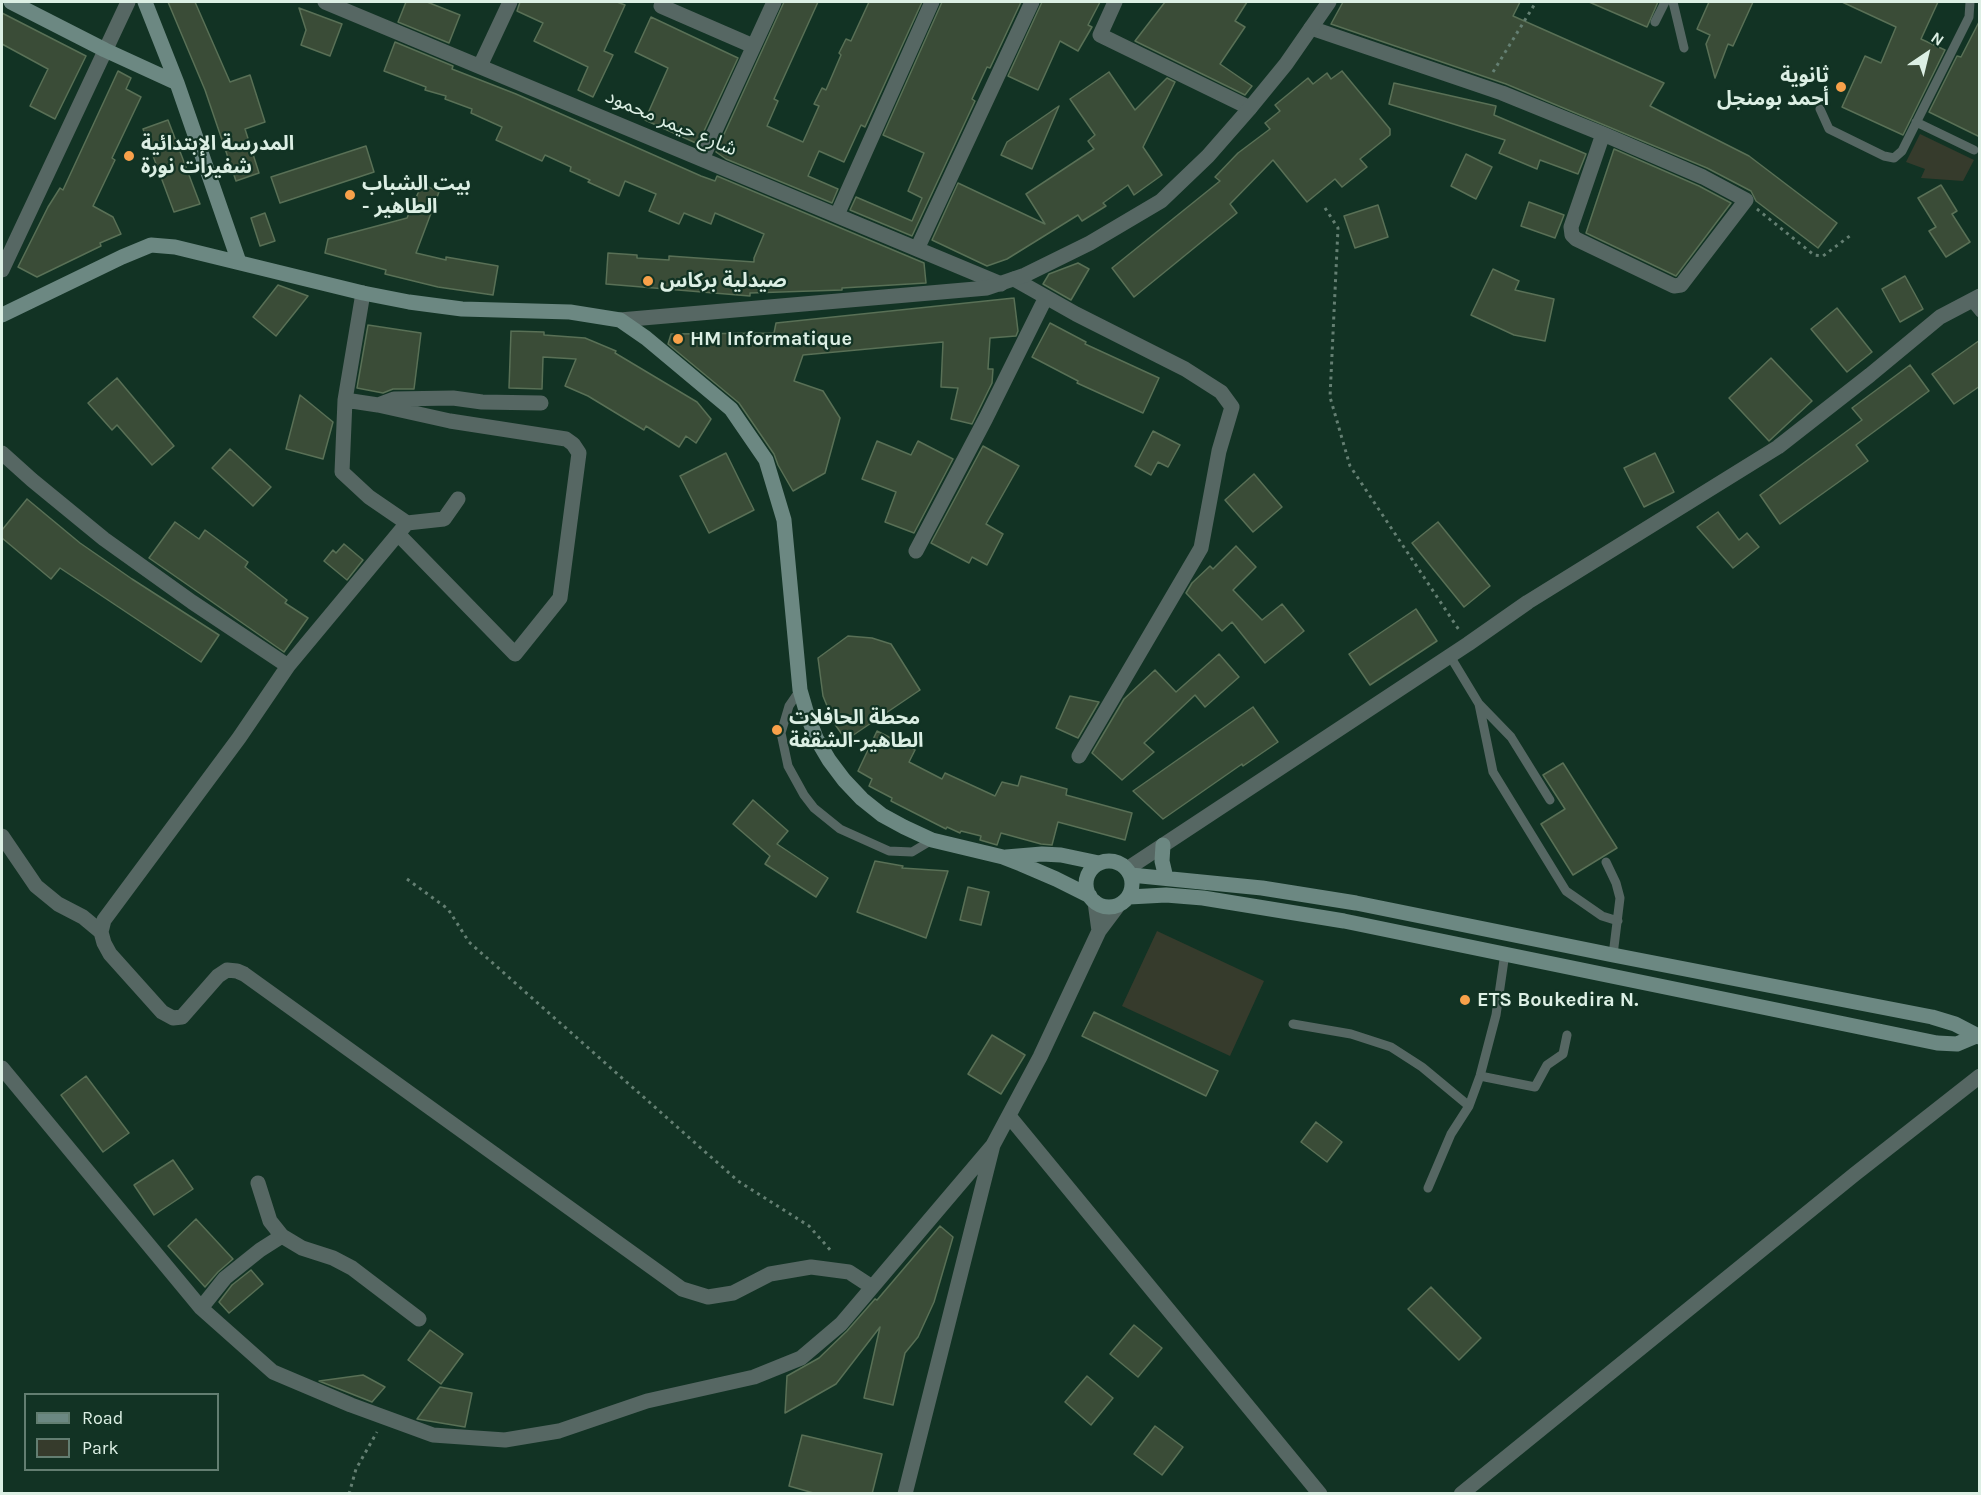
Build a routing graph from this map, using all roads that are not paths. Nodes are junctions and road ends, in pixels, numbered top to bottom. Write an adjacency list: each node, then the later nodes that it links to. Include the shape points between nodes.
1 (11, 2): 19 (main road)
2 (128, 2): 19 (street)
3 (145, 2): 21 (main road)
4 (325, 2): 20 (street, شارع حيمر محمود)
5 (510, 2): 20 (street)
6 (663, 2): 17 (street, via 661,6)
7 (774, 2): 17 (street)
8 (932, 2): 28 (street)
9 (1032, 2): 29 (street)
10 (1115, 2): 22 (street, via 1100,35)
11 (1329, 2): 16 (street)
12 (1665, 2): 15 (lane)
13 (1673, 2): 18 (lane)
14 (1970, 2): 24 (lane, via 1969,17)
15 (1655, 22)
16 (1311, 28): 22 (street); 25 (street, via 1484,87)
17 (753, 46): 27 (street)
18 (1683, 48)
19 (105, 50): 21 (main road); 31 (street)
20 (480, 66): 27 (street, شارع حيمر محمود)
21 (177, 83): 30 (main road)
22 (1250, 108): 32 (street, via 1161,201 1090,243)
23 (1820, 109): 24 (lane, via 1829,129 1894,158 1902,151)
24 (1916, 122): 26 (lane)
25 (1603, 134): 25 (street, via 1719,184 1746,200 1684,283 1674,286 1572,235 1571,227)
26 (1974, 150)
27 (702, 159): 28 (street, شارع حيمر محمود)
28 (837, 215): 29 (street, شارع حيمر محمود)
29 (917, 249): 32 (street, شارع حيمر محمود)
30 (239, 261): 33 (main road); 36 (main road, via 151,245)
31 (2, 270)
32 (1007, 282): 34 (street, شارع حيمر محمود); 37 (street, via 987,288)
33 (363, 292): 37 (main road, via 462,309 570,312); 38 (street)
34 (1046, 297): 44 (street); 49 (street, شارع حيمر محمود, via 1185,369 1221,392 1232,406 1201,548)
35 (1976, 304): 45 (street, via 1940,317 1778,447 1528,602)
36 (2, 315)
37 (620, 320): 47 (main road, via 731,409 766,460 784,520)
38 (345, 400): 40 (street); 43 (street, via 342,472)
39 (541, 403): 40 (street, via 453,398 394,399)
40 (378, 405): 43 (street, via 566,439 579,453 560,598 515,654)
41 (2, 453): 46 (street, via 104,539)
42 (458, 499): 43 (street, via 444,519)
43 (402, 529): 46 (street)
44 (916, 551)
45 (1450, 656): 48 (lane); 53 (street)
46 (288, 666): 63 (street, via 104,920)
47 (800, 690): 52 (main road, via 816,738 844,780 882,814); 52 (lane, via 789,706 781,733 788,766 814,808 840,829 889,852 912,852)
48 (1479, 704): 50 (lane, via 1511,737); 61 (lane, via 1492,772 1566,891)
49 (1078, 756)
50 (1550, 800)
51 (2, 836): 63 (street, via 36,886)
52 (932, 840): 54 (main road)
53 (1163, 845): 57 (street); 58 (main road)
54 (1003, 857): 56 (main road, via 1061,855); 59 (main road)
55 (1606, 862): 61 (lane, via 1620,898)
56 (1099, 863): 57 (main road, via 1114,861); 59 (main road, via 1086,881)
57 (1129, 872): 58 (main road); 60 (main road, via 1132,890)
58 (1166, 878): 65 (main road, via 1356,903)
59 (1092, 899): 60 (main road, via 1109,908); 62 (street)
60 (1123, 902): 62 (street); 64 (main road, via 1175,896 1221,900)
61 (1618, 921): 65 (lane)
62 (1099, 931): 73 (street)
63 (101, 932): 78 (street, via 110,954 162,1012 173,1018 183,1017 227,970 244,974 682,1289 708,1297 733,1293 770,1274 811,1267 849,1272)
64 (1505, 953): 68 (main road, via 1937,1043 1957,1044); 70 (lane, via 1497,1016)
65 (1613, 955): 68 (main road, via 1932,1017)
66 (1293, 1024): 72 (lane, via 1351,1034 1392,1047)
67 (1567, 1035): 70 (lane, via 1563,1054 1547,1065 1535,1087)
68 (1978, 1037)
69 (2, 1068): 79 (street)
70 (1480, 1076): 72 (lane)
71 (1980, 1076): 83 (street)
72 (1469, 1106): 76 (lane, via 1451,1134)
73 (1009, 1116): 74 (street); 82 (street)
74 (993, 1145): 78 (street); 81 (street)
75 (258, 1183): 77 (street, via 270,1221)
76 (1428, 1188)
77 (282, 1236): 79 (street, via 225,1278); 80 (street, via 352,1268)
78 (872, 1287): 79 (street, via 841,1324 801,1358 754,1377 647,1401 559,1431 505,1440 433,1435 273,1372)
79 (201, 1308)
80 (419, 1319)
81 (905, 1494)
82 (1320, 1494)
83 (1461, 1494)

